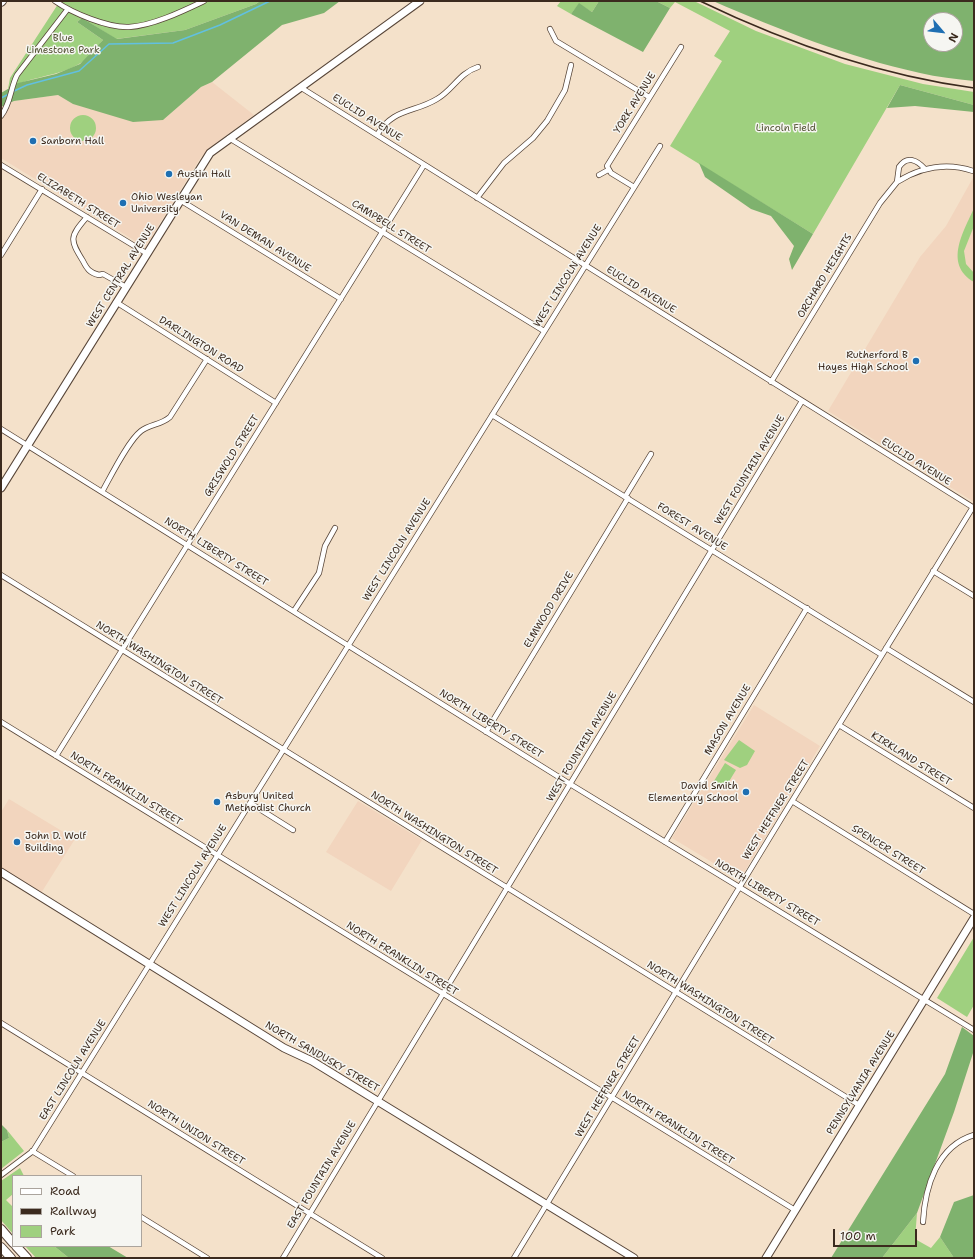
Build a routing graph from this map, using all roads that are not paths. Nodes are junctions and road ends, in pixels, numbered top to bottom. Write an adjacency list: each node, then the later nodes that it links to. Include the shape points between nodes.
1 (54, 1): 4 (street)
2 (204, 1): 4 (street, via 176,14 127,27)
3 (420, 1): 9 (street, WEST CENTRAL AVENUE)
4 (67, 10): 11 (street, via 17,75 11,100)
5 (550, 29): 10 (street, via 556,41)
6 (681, 46): 10 (street, YORK AVENUE)
7 (571, 65): 24 (street, via 565,90 547,121 533,138 504,164)
8 (478, 67): 12 (street, via 462,75 437,99 395,116)
9 (300, 87): 12 (street, EUCLID AVENUE); 13 (street, WEST CENTRAL AVENUE)
10 (649, 98): 18 (street, YORK AVENUE, via 607,164)
11 (1, 116)
12 (377, 135): 16 (street, EUCLID AVENUE)
13 (229, 138): 25 (street, WEST CENTRAL AVENUE, via 210,153); 27 (street, CAMPBELL STREET)
14 (660, 146): 22 (street, WEST LINCOLN AVENUE)
15 (1, 165): 23 (street, ELIZABETH STREET)
16 (424, 165): 24 (street, EUCLID AVENUE); 27 (street, GRISWOLD STREET)
17 (925, 169): 19 (street, ORCHARD HEIGHTS, via 948,166); 21 (street, ORCHARD HEIGHTS); 21 (street, ORCHARD HEIGHTS, via 916,160 906,160 897,170)
18 (608, 170): 20 (street); 22 (street)
19 (973, 172)
20 (599, 175)
21 (897, 182): 36 (street, ORCHARD HEIGHTS, via 880,203)
22 (634, 187): 30 (street, WEST LINCOLN AVENUE)
23 (42, 189): 26 (street, ELIZABETH STREET); 29 (street)
24 (477, 198): 30 (street, EUCLID AVENUE)
25 (180, 200): 28 (street, WEST CENTRAL AVENUE); 32 (street, VAN DEMAN AVENUE)
26 (87, 217): 28 (street, ELIZABETH STREET); 31 (street, via 74,236 74,248 89,271 99,276 103,274)
27 (382, 231): 32 (street, GRISWOLD STREET); 34 (street, CAMPBELL STREET)
28 (146, 253): 31 (street, WEST CENTRAL AVENUE)
29 (1, 255)
30 (585, 266): 34 (street, WEST LINCOLN AVENUE); 36 (street, EUCLID AVENUE)
31 (126, 287): 33 (street, WEST CENTRAL AVENUE)
32 (341, 299): 38 (street, GRISWOLD STREET)
33 (116, 302): 35 (street, DARLINGTON ROAD); 41 (street, WEST CENTRAL AVENUE)
34 (544, 331): 39 (street, WEST LINCOLN AVENUE)
35 (207, 359): 38 (street, DARLINGTON ROAD); 44 (street, via 170,417 145,428 136,436)
36 (771, 382): 37 (street, EUCLID AVENUE)
37 (802, 401): 46 (street, EUCLID AVENUE); 49 (street, WEST FOUNTAIN AVENUE)
38 (276, 403): 48 (street, GRISWOLD STREET)
39 (492, 415): 45 (street, FOREST AVENUE); 55 (street, WEST LINCOLN AVENUE)
40 (1, 429): 41 (street, NORTH LIBERTY STREET)
41 (27, 445): 43 (street, WEST CENTRAL AVENUE); 44 (street, NORTH LIBERTY STREET)
42 (651, 454): 45 (street, ELMWOOD DRIVE)
43 (1, 488)
44 (102, 492): 48 (street, NORTH LIBERTY STREET)
45 (626, 498): 49 (street, FOREST AVENUE); 62 (street, ELMWOOD DRIVE)
46 (973, 508): 50 (street, WEST HEFFNER STREET)
47 (335, 528): 54 (street, via 325,546 319,573)
48 (187, 545): 54 (street, NORTH LIBERTY STREET); 57 (street, GRISWOLD STREET)
49 (712, 550): 53 (street, FOREST AVENUE); 65 (street, WEST FOUNTAIN AVENUE)
50 (933, 571): 52 (street); 56 (street, WEST HEFFNER STREET)
51 (1, 576): 57 (street, NORTH WASHINGTON STREET)
52 (974, 596)
53 (807, 608): 58 (street, FOREST AVENUE); 70 (street, MASON AVENUE)
54 (294, 611): 55 (street, NORTH LIBERTY STREET)
55 (348, 645): 62 (street, NORTH LIBERTY STREET); 63 (street, WEST LINCOLN AVENUE)
56 (886, 648): 58 (street, WEST HEFFNER STREET); 59 (street)
57 (122, 651): 63 (street, NORTH WASHINGTON STREET); 64 (street, GRISWOLD STREET)
58 (882, 654): 61 (street, WEST HEFFNER STREET)
59 (974, 702)
60 (1, 722): 64 (street, NORTH FRANKLIN STREET)
61 (839, 725): 66 (street, WEST HEFFNER STREET); 68 (street, KIRKLAND STREET)
62 (486, 732): 65 (street, NORTH LIBERTY STREET)
63 (282, 750): 67 (street, WEST LINCOLN AVENUE); 74 (street, NORTH WASHINGTON STREET)
64 (56, 756): 71 (street, NORTH FRANKLIN STREET)
65 (570, 784): 70 (street, NORTH LIBERTY STREET); 74 (street, WEST FOUNTAIN AVENUE)
66 (792, 801): 73 (street, WEST HEFFNER STREET); 75 (street, SPENCER STREET)
67 (250, 803): 69 (street); 71 (street, WEST LINCOLN AVENUE)
68 (974, 808)
69 (293, 830)
70 (665, 842): 73 (street, NORTH LIBERTY STREET)
71 (217, 855): 77 (street, WEST LINCOLN AVENUE); 79 (street, NORTH FRANKLIN STREET)
72 (1, 872): 77 (street, NORTH SANDUSKY STREET)
73 (739, 887): 78 (street, WEST HEFFNER STREET); 80 (street, NORTH LIBERTY STREET)
74 (506, 888): 78 (street, NORTH WASHINGTON STREET); 79 (street, WEST FOUNTAIN AVENUE)
75 (974, 914)
76 (974, 918): 80 (street, PENNSYLVANIA AVENUE)
77 (149, 964): 83 (street, EAST LINCOLN AVENUE); 85 (street, NORTH SANDUSKY STREET, via 284,1048 312,1061)
78 (675, 992): 84 (street, WEST HEFFNER STREET); 86 (street, NORTH WASHINGTON STREET)
79 (442, 994): 84 (street, NORTH FRANKLIN STREET); 85 (street, WEST FOUNTAIN AVENUE)
80 (924, 1000): 82 (street, NORTH LIBERTY STREET); 86 (street, PENNSYLVANIA AVENUE)
81 (1, 1023): 83 (street, NORTH UNION STREET)
82 (974, 1030)
83 (81, 1073): 88 (street, EAST LINCOLN AVENUE); 93 (street, NORTH UNION STREET)
84 (612, 1098): 91 (street, WEST HEFFNER STREET); 92 (street, NORTH FRANKLIN STREET)
85 (377, 1101): 91 (street, NORTH SANDUSKY STREET); 93 (street, EAST FOUNTAIN AVENUE)
86 (859, 1105): 92 (street, PENNSYLVANIA AVENUE)
87 (974, 1135): 95 (street, via 953,1145 941,1160 930,1181)
88 (32, 1151): 89 (street, EAST LINCOLN AVENUE); 90 (street)
89 (1, 1175)
90 (72, 1175)
91 (546, 1205): 105 (street, WEST HEFFNER STREET); 106 (street, NORTH SANDUSKY STREET)
92 (795, 1210): 107 (street, PENNSYLVANIA AVENUE)
93 (310, 1213): 103 (street, EAST FOUNTAIN AVENUE); 104 (street, NORTH UNION STREET)
94 (142, 1218): 102 (street)
95 (923, 1222)
96 (1, 1229): 97 (highway)
97 (12, 1242)
98 (1, 1247): 100 (highway)
99 (17, 1247): 101 (highway)
100 (12, 1258)
101 (27, 1258)
102 (207, 1258)
103 (283, 1258)
104 (382, 1258)
105 (514, 1258)
106 (634, 1258)
107 (766, 1258)

